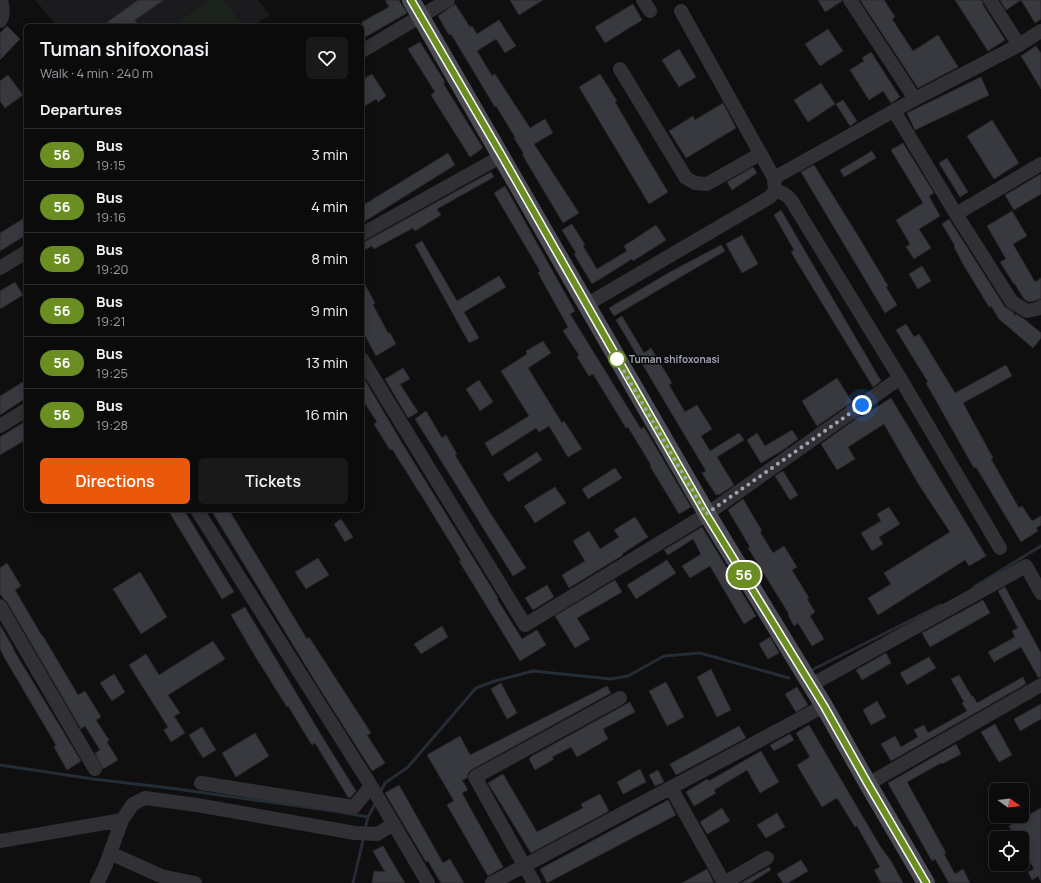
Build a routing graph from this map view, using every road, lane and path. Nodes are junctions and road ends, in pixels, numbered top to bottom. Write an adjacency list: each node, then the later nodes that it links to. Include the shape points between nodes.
1 (1, 0): 8 (street, via 3,6)
2 (411, 0): 7 (main road)
3 (448, 0): 7 (street)
4 (850, 0): 13 (street)
5 (990, 0): 10 (street)
6 (681, 11): 15 (street)
7 (420, 16): 11 (street); 16 (main road)
8 (0, 21)
9 (1040, 33): 10 (street)
10 (1019, 45): 13 (street)
11 (364, 50)
12 (620, 69): 15 (street, via 686,178 695,184 707,184)
13 (915, 100): 14 (street)
14 (894, 112): 18 (street); 19 (street)
15 (760, 154): 18 (street)
16 (502, 156): 20 (street); 23 (main road)
17 (1041, 164): 19 (street)
18 (774, 185): 23 (street, via 770,197); 26 (street, via 791,200)
19 (956, 214): 24 (street, via 1012,302 1027,311)
20 (364, 233)
21 (24, 253): 22 (street)
22 (0, 268)
23 (586, 305): 30 (main road)
24 (1041, 307)
25 (364, 362): 30 (street, via 525,625)
26 (900, 378): 30 (street); 31 (street)
27 (24, 411): 28 (street)
28 (0, 426)
29 (198, 512): 41 (street)
30 (706, 514): 34 (main road)
31 (1000, 548)
32 (1041, 593): 34 (street, via 1026,566)
33 (0, 606): 38 (street)
34 (811, 685): 37 (main road)
35 (1041, 685): 40 (street)
36 (620, 698): 48 (street, via 476,777)
37 (824, 706): 40 (main road); 42 (street)
38 (94, 769)
39 (201, 783): 41 (street, via 354,807)
40 (868, 784): 55 (main road)
41 (372, 788): 44 (street)
42 (670, 788): 48 (street); 54 (street)
43 (122, 820): 44 (street, via 133,804 145,798 355,833 377,834); 45 (street); 46 (street)
44 (394, 824): 51 (street)
45 (0, 841)
46 (110, 853): 49 (street); 50 (street, via 160,876)
47 (767, 858): 54 (street)
48 (524, 865): 52 (street); 53 (street)
49 (97, 883)
50 (195, 883)
51 (428, 883)
52 (492, 883)
53 (534, 883)
54 (724, 883)
55 (926, 883)

